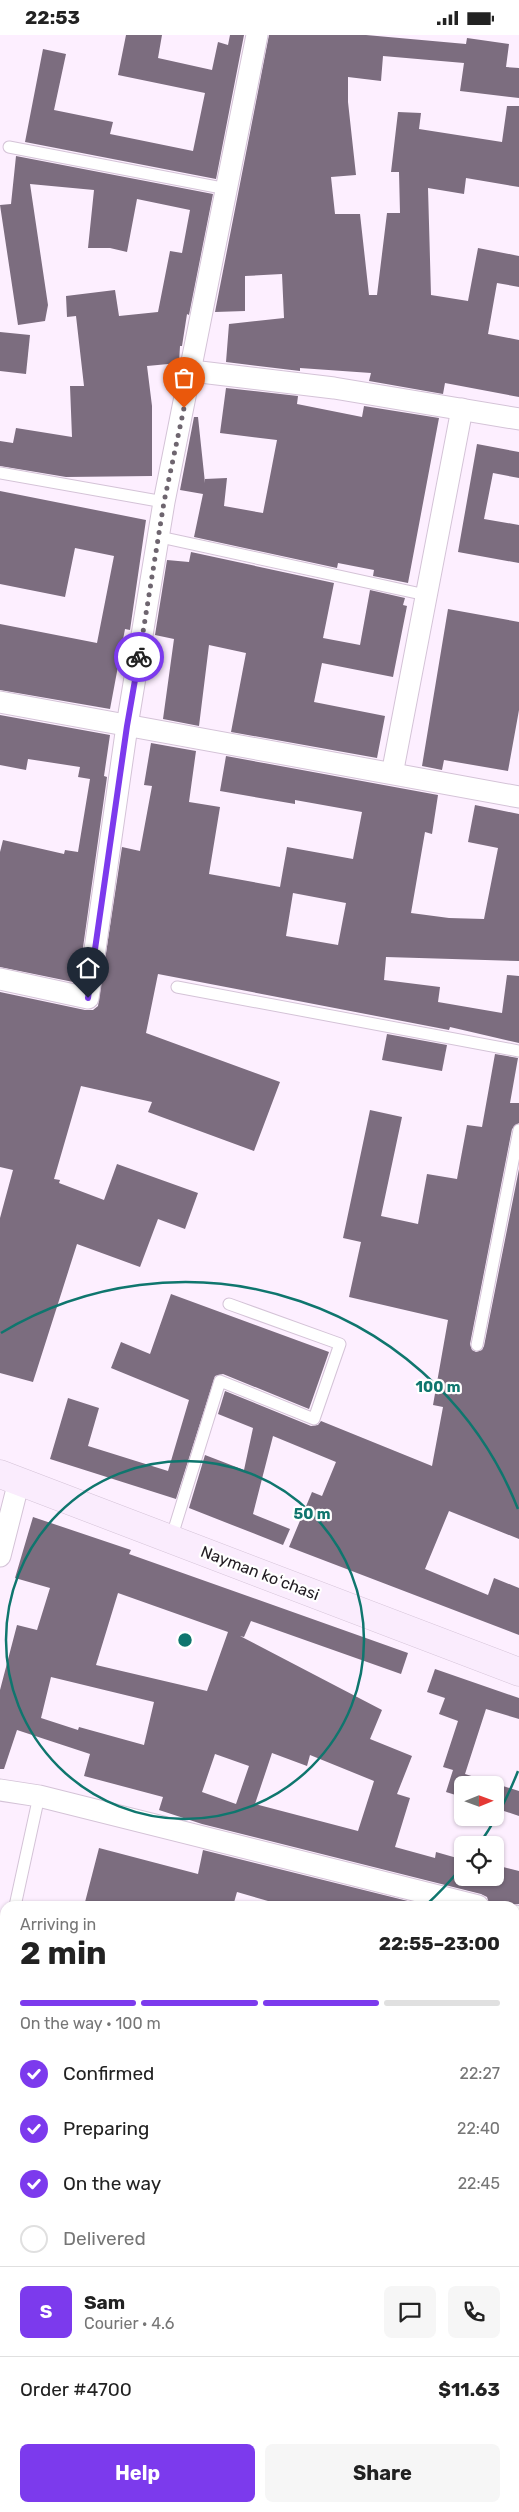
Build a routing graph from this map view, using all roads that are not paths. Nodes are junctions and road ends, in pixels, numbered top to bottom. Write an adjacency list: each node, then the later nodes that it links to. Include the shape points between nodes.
1 (257, 35): 3 (street)
2 (9, 147): 3 (lane)
3 (227, 189): 4 (street)
4 (192, 371): 5 (street); 8 (street)
5 (462, 409): 6 (street); 10 (street)
6 (519, 419)
7 (0, 473): 8 (lane)
8 (164, 502): 9 (street)
9 (160, 537): 10 (lane); 12 (street)
10 (426, 595): 13 (street)
11 (0, 702): 12 (street)
12 (127, 726): 14 (street); 15 (street, via 88,998)
13 (394, 764)
14 (519, 797)
15 (0, 979)
16 (177, 987): 17 (lane)
17 (519, 1051)
18 (519, 1130): 20 (lane)
19 (228, 1304): 22 (lane, via 340,1344 314,1419 220,1381)
20 (478, 1345)
21 (9, 1478): 22 (main road, Nayman koʻchasi); 23 (street)
22 (171, 1539): 24 (main road, Nayman koʻchasi)
23 (0, 1556)
24 (519, 1672)
25 (0, 1790): 26 (street)
26 (39, 1797): 27 (lane); 28 (street)
27 (16, 1901)
28 (458, 1901)

